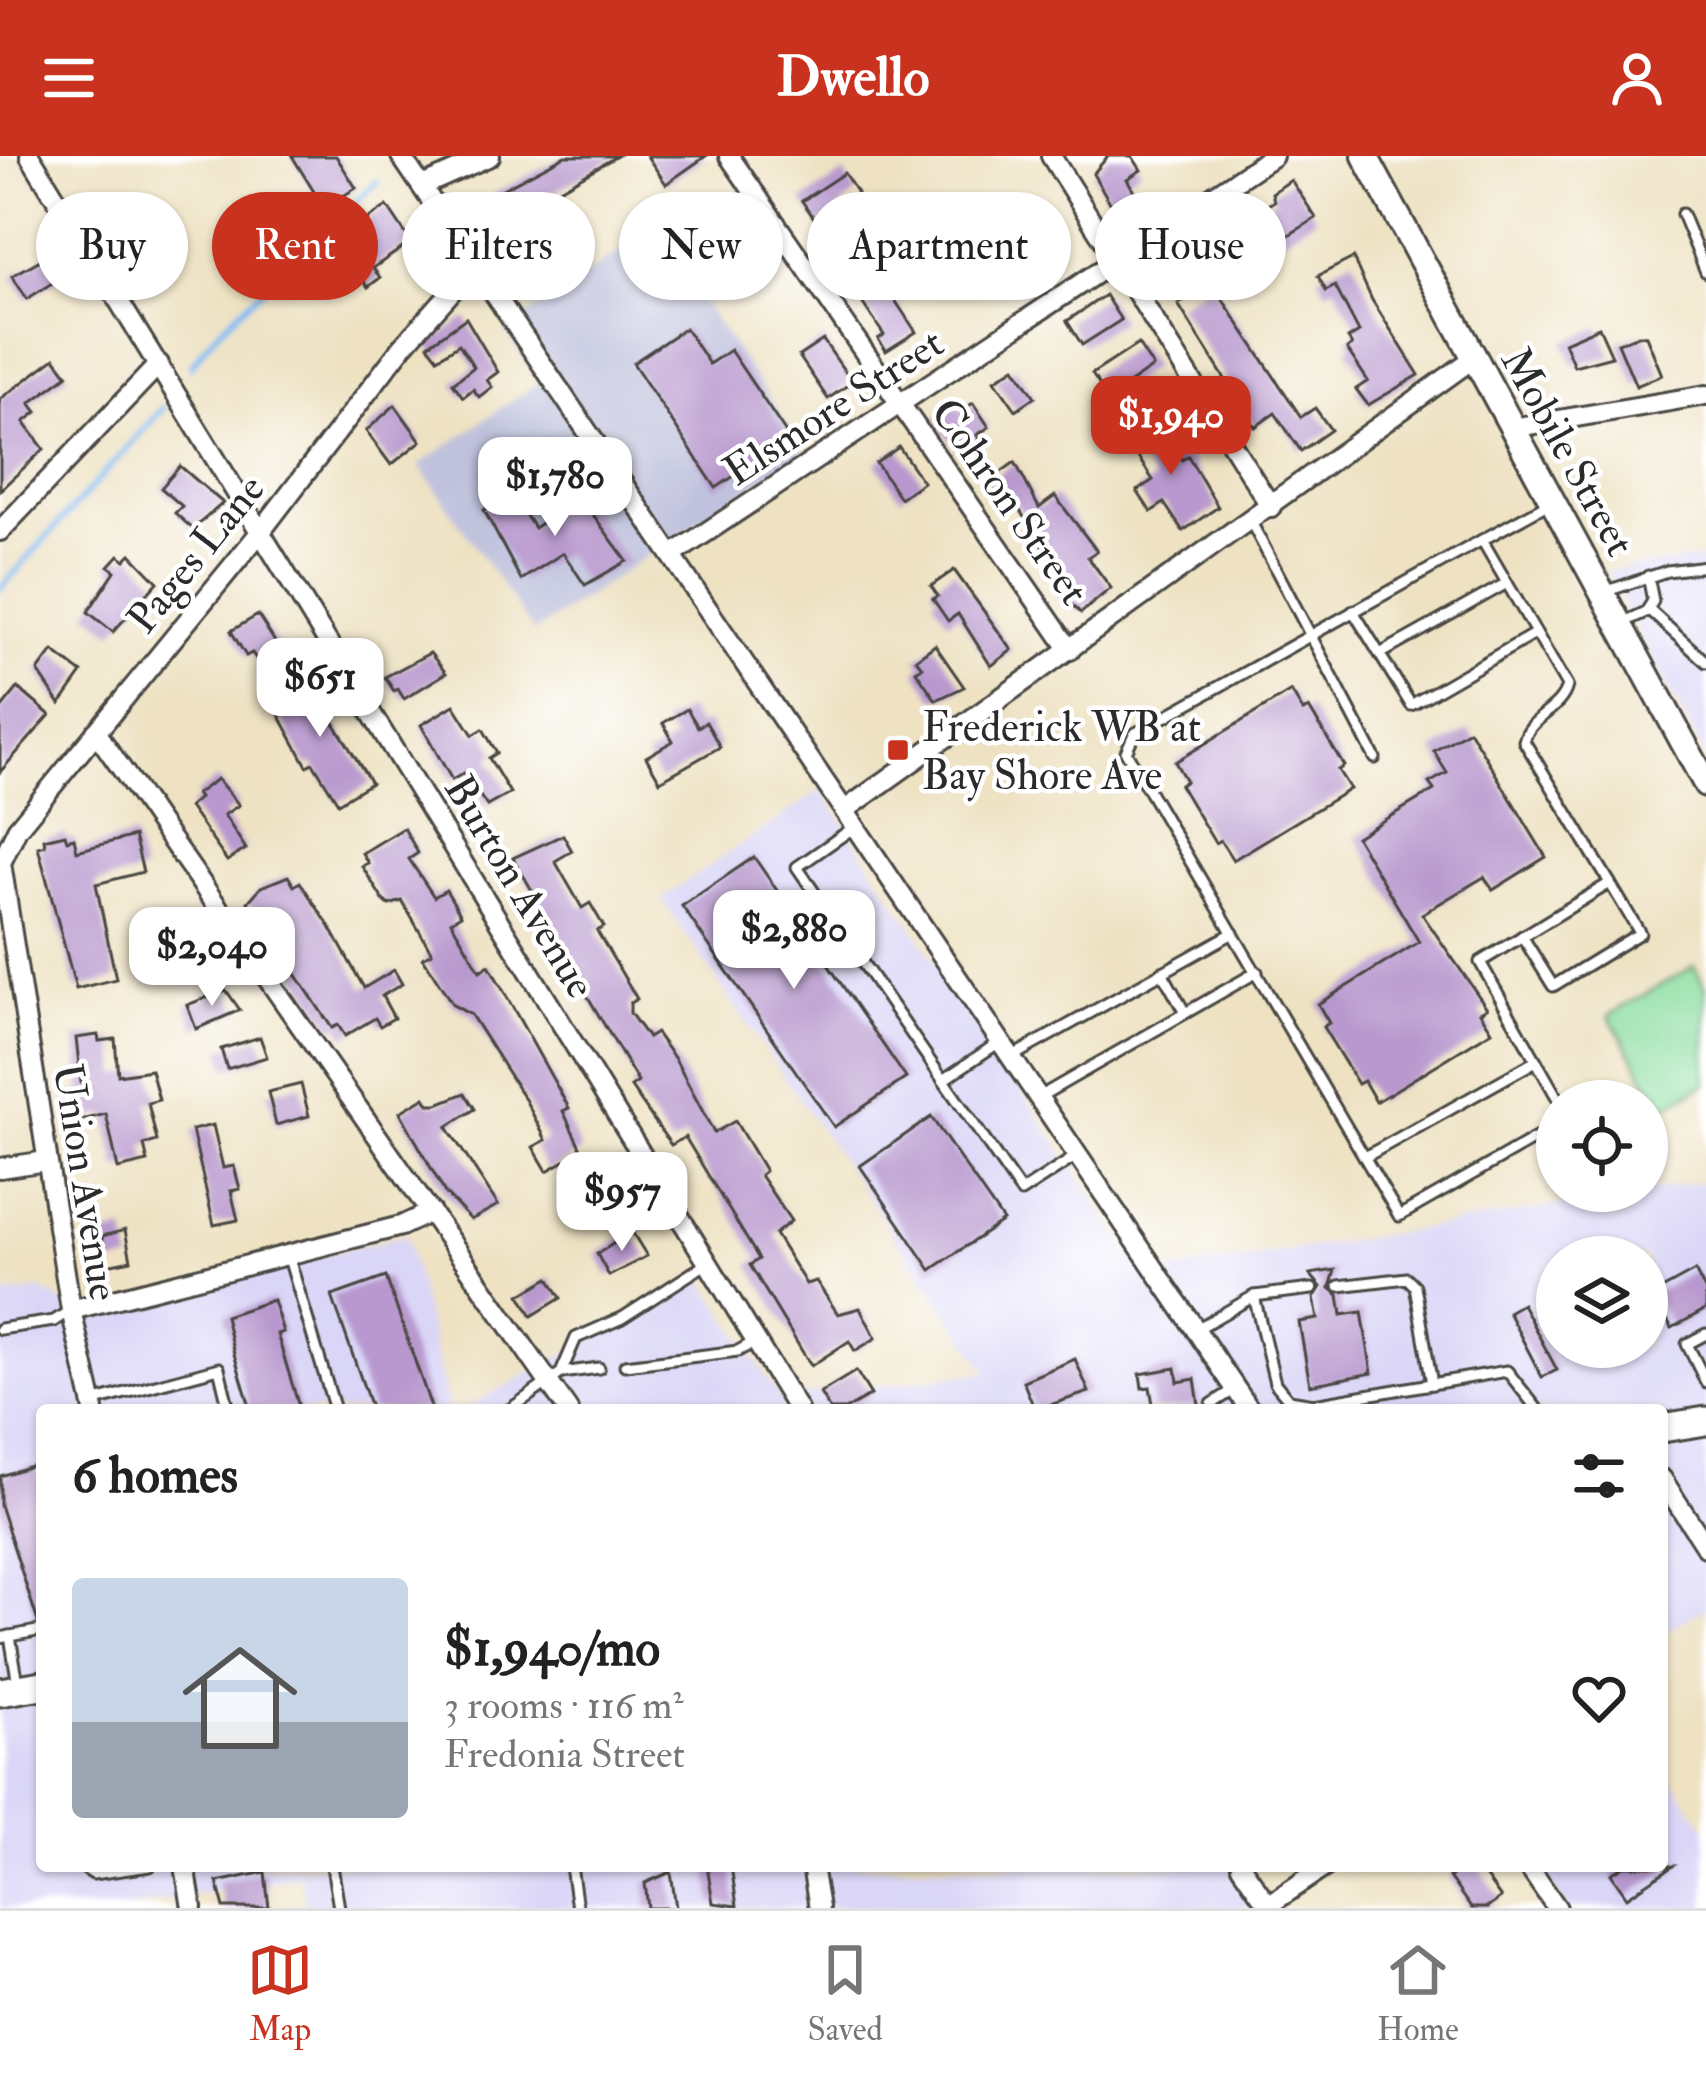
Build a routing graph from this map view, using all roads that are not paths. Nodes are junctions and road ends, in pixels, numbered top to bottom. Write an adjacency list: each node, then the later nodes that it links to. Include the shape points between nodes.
1 (30, 156): 19 (street, Burton Avenue)
2 (401, 156): 8 (street)
3 (490, 156): 8 (street)
4 (729, 156): 21 (street, Cohron Street)
5 (1051, 156): 12 (street)
6 (1273, 156): 10 (street, Elsmore Street)
7 (1365, 156): 18 (street, Mobile Street)
8 (422, 187): 9 (street)
9 (425, 192)
10 (1220, 192)
11 (1682, 214): 13 (lane)
12 (1095, 226)
13 (1706, 272)
14 (1095, 277): 21 (street, Elsmore Street)
15 (444, 300): 26 (street, Pages Lane)
16 (500, 300): 29 (street)
17 (1142, 300): 24 (street)
18 (1474, 358): 22 (street, Mobile Street); 24 (street)
19 (159, 364): 26 (street, Burton Avenue); 27 (street)
20 (1706, 395): 22 (street)
21 (901, 405): 29 (street, Elsmore Street); 39 (street, Cohron Street)
22 (1512, 428): 23 (street, Mobile Street)
23 (1552, 501): 28 (lane); 33 (street, Mobile Street)
24 (1271, 507): 25 (street)
25 (1251, 522): 38 (lane); 39 (street)
26 (262, 530): 42 (street, Pages Lane); 65 (street, Burton Avenue)
27 (0, 531)
28 (1482, 540): 32 (lane); 35 (lane)
29 (672, 555): 45 (street)
30 (1706, 566): 31 (lane)
31 (1648, 576): 33 (lane); 34 (lane)
32 (1507, 583): 37 (lane); 40 (lane)
33 (1602, 593): 36 (street, Mobile Street)
34 (1648, 609): 36 (lane); 41 (lane)
35 (1353, 610): 38 (lane); 40 (lane)
36 (1619, 625): 44 (street, Mobile Street)
37 (1536, 633): 40 (lane, via 1411,705); 46 (lane, via 1567,686 1524,741)
38 (1310, 634): 43 (lane); 48 (lane, via 1127,744)
39 (1070, 650): 45 (street)
40 (1380, 654)
41 (1706, 662)
42 (96, 732): 47 (street, Pages Lane, via 17,829 2,863); 63 (street)
43 (1375, 758)
44 (1706, 784)
45 (851, 818): 53 (street); 55 (lane, via 796,867)
46 (1610, 883): 49 (lane); 49 (lane, via 1640,933 1553,986)
47 (3, 893): 61 (street, Union Avenue)
48 (1233, 933): 50 (lane); 51 (lane)
49 (1522, 935): 54 (lane, via 1480,962)
50 (1162, 972): 52 (lane); 53 (lane)
51 (1257, 972): 52 (lane); 60 (lane)
52 (1185, 1013): 57 (lane)
53 (1007, 1049): 55 (lane); 57 (street)
54 (1537, 1060): 56 (lane); 60 (lane)
55 (943, 1080): 59 (lane, via 1021,1192)
56 (1548, 1080)
57 (1039, 1097): 59 (street)
58 (1536, 1138): 60 (lane, via 1399,1216)
59 (1078, 1155): 71 (street)
60 (1365, 1157)
61 (46, 1161): 62 (street); 69 (street, Union Avenue)
62 (0, 1168)
63 (431, 1212): 64 (street); 76 (street)
64 (288, 1255): 69 (street); 83 (lane)
65 (709, 1262): 73 (street, Burton Avenue); 76 (lane, via 576,1338)
66 (1339, 1286): 78 (lane, via 1408,1278)
67 (1312, 1289): 68 (lane)
68 (1254, 1296): 71 (lane); 78 (lane, via 1275,1383 1289,1400 1314,1404)
69 (71, 1310): 70 (lane, via 54,1322); 80 (street, Union Avenue)
70 (0, 1329)
71 (1196, 1330): 79 (street)
72 (1706, 1334): 77 (lane, via 1687,1344)
73 (756, 1341): 74 (lane, via 738,1352); 86 (street, Burton Avenue)
74 (625, 1365)
75 (598, 1369): 76 (lane)
76 (554, 1377): 84 (lane); 85 (street)
77 (1706, 1382)
78 (1432, 1384): 89 (lane, via 1507,1371)
79 (1235, 1389): 87 (lane); 88 (street)
80 (93, 1404)
81 (100, 1404): 82 (lane, via 219,1368)
82 (228, 1404)
83 (333, 1404)
84 (517, 1404)
85 (565, 1404)
86 (794, 1404)
87 (1212, 1404)
88 (1246, 1404)
89 (1533, 1404)
90 (1706, 1420): 91 (main road)
91 (1668, 1426)
92 (1668, 1488): 93 (street)
93 (1706, 1547)
94 (36, 1631): 95 (lane)
95 (5, 1637): 96 (lane)
96 (28, 1692)
97 (186, 1872): 105 (street)
98 (333, 1872): 106 (lane)
99 (572, 1872): 107 (lane)
100 (813, 1872): 108 (street)
101 (1245, 1872): 104 (street)
102 (1317, 1872): 104 (street)
103 (1532, 1872): 109 (street)
104 (1266, 1907)
105 (192, 1908)
106 (339, 1908)
107 (577, 1908)
108 (819, 1908)
109 (1556, 1908)

